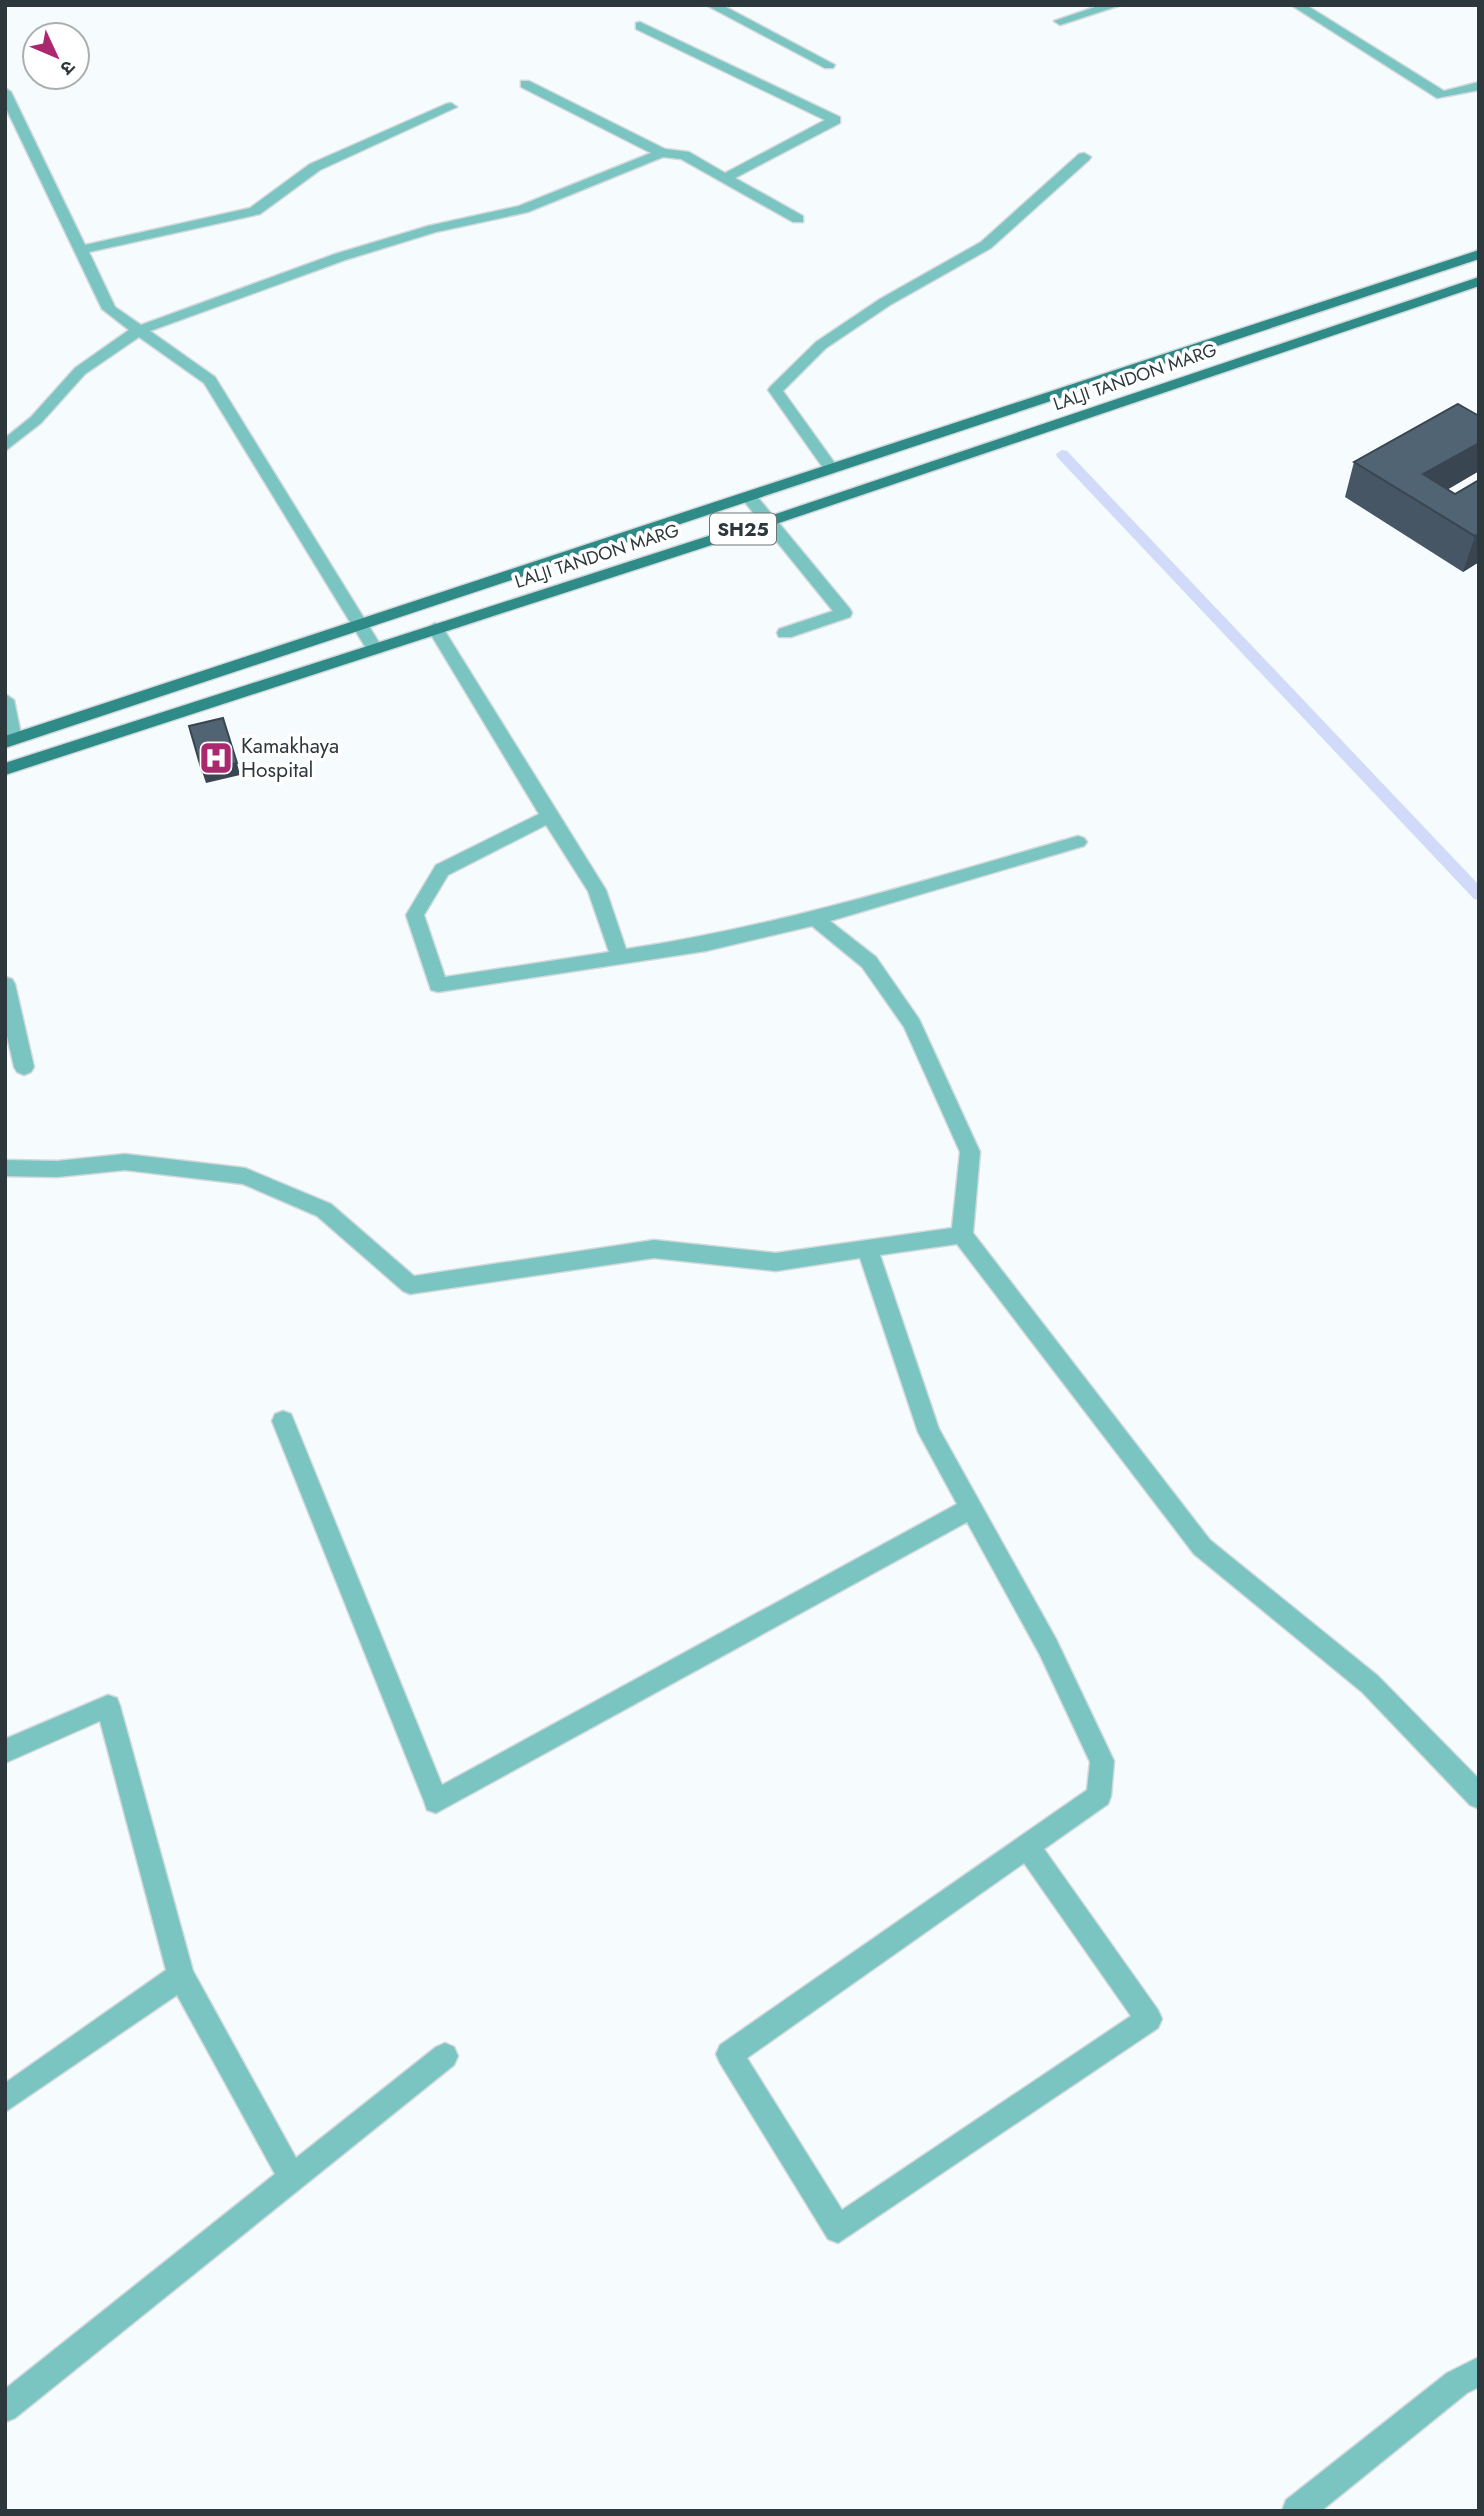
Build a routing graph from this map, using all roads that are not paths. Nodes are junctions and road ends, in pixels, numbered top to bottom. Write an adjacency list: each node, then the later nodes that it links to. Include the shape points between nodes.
1 (712, 5): 6 (street)
2 (1115, 5): 4 (street)
3 (1297, 5): 8 (street, via 1442,95)
4 (1060, 20)
5 (640, 26): 13 (street, via 835,120)
6 (829, 65)
7 (525, 84): 11 (street)
8 (1479, 86)
9 (5, 92): 15 (street)
10 (451, 107): 15 (street, via 315,167 255,211)
11 (662, 153): 13 (street, via 684,155); 20 (street, via 523,209 340,257)
12 (1084, 157): 22 (street, via 986,245 884,302 821,345 775,390)
13 (725, 178): 14 (street)
14 (798, 219)
15 (80, 250): 20 (street, via 109,309)
16 (1479, 254): 18 (main road, LALJI TANDON MARG / SH25)
17 (1479, 281): 19 (main road, LALJI TANDON MARG / SH25)
18 (1353, 296): 19 (main road); 22 (main road, LALJI TANDON MARG / SH25)
19 (1380, 315): 24 (main road, LALJI TANDON MARG / SH25)
20 (139, 330): 21 (street, via 80,371 36,420); 25 (street, via 210,380)
21 (5, 446)
22 (831, 469): 23 (main road, LALJI TANDON MARG / SH25)
23 (749, 497): 24 (street); 25 (main road, LALJI TANDON MARG / SH25)
24 (767, 522): 26 (main road, LALJI TANDON MARG / SH25); 27 (street, via 844,613)
25 (358, 625): 28 (street); 30 (main road, LALJI TANDON MARG / SH25)
26 (435, 628): 28 (main road, LALJI TANDON MARG / SH25); 32 (street)
27 (785, 633)
28 (374, 649): 31 (main road, LALJI TANDON MARG / SH25)
29 (5, 700): 30 (street)
30 (9, 741)
31 (5, 769)
32 (549, 817): 35 (street, via 597,890); 35 (street, via 442,870 415,915 438,985)
33 (1078, 842): 34 (street)
34 (815, 919): 35 (street); 39 (street, via 869,962 912,1024 970,1152)
35 (620, 958)
36 (5, 984): 37 (street)
37 (24, 1067)
38 (5, 1168): 40 (street, via 57,1169 125,1162 245,1176 324,1210 410,1285 654,1249 776,1262)
39 (962, 1235): 40 (street); 44 (street, via 1202,1546 1370,1684)
40 (867, 1248): 42 (street, via 929,1432)
41 (283, 1420): 42 (street, via 436,1801)
42 (971, 1508): 45 (street, via 1048,1647 1102,1761 1099,1796)
43 (5, 1751): 46 (street, via 108,1706)
44 (1479, 1797)
45 (1028, 1847): 45 (street, via 1149,2019 838,2230 729,2054)
46 (181, 1976): 48 (street); 49 (street)
47 (445, 2056): 49 (street)
48 (5, 2099)
49 (292, 2178): 51 (street)
50 (1479, 2371): 52 (street, via 1457,2383)
51 (5, 2408)
52 (1297, 2511)

